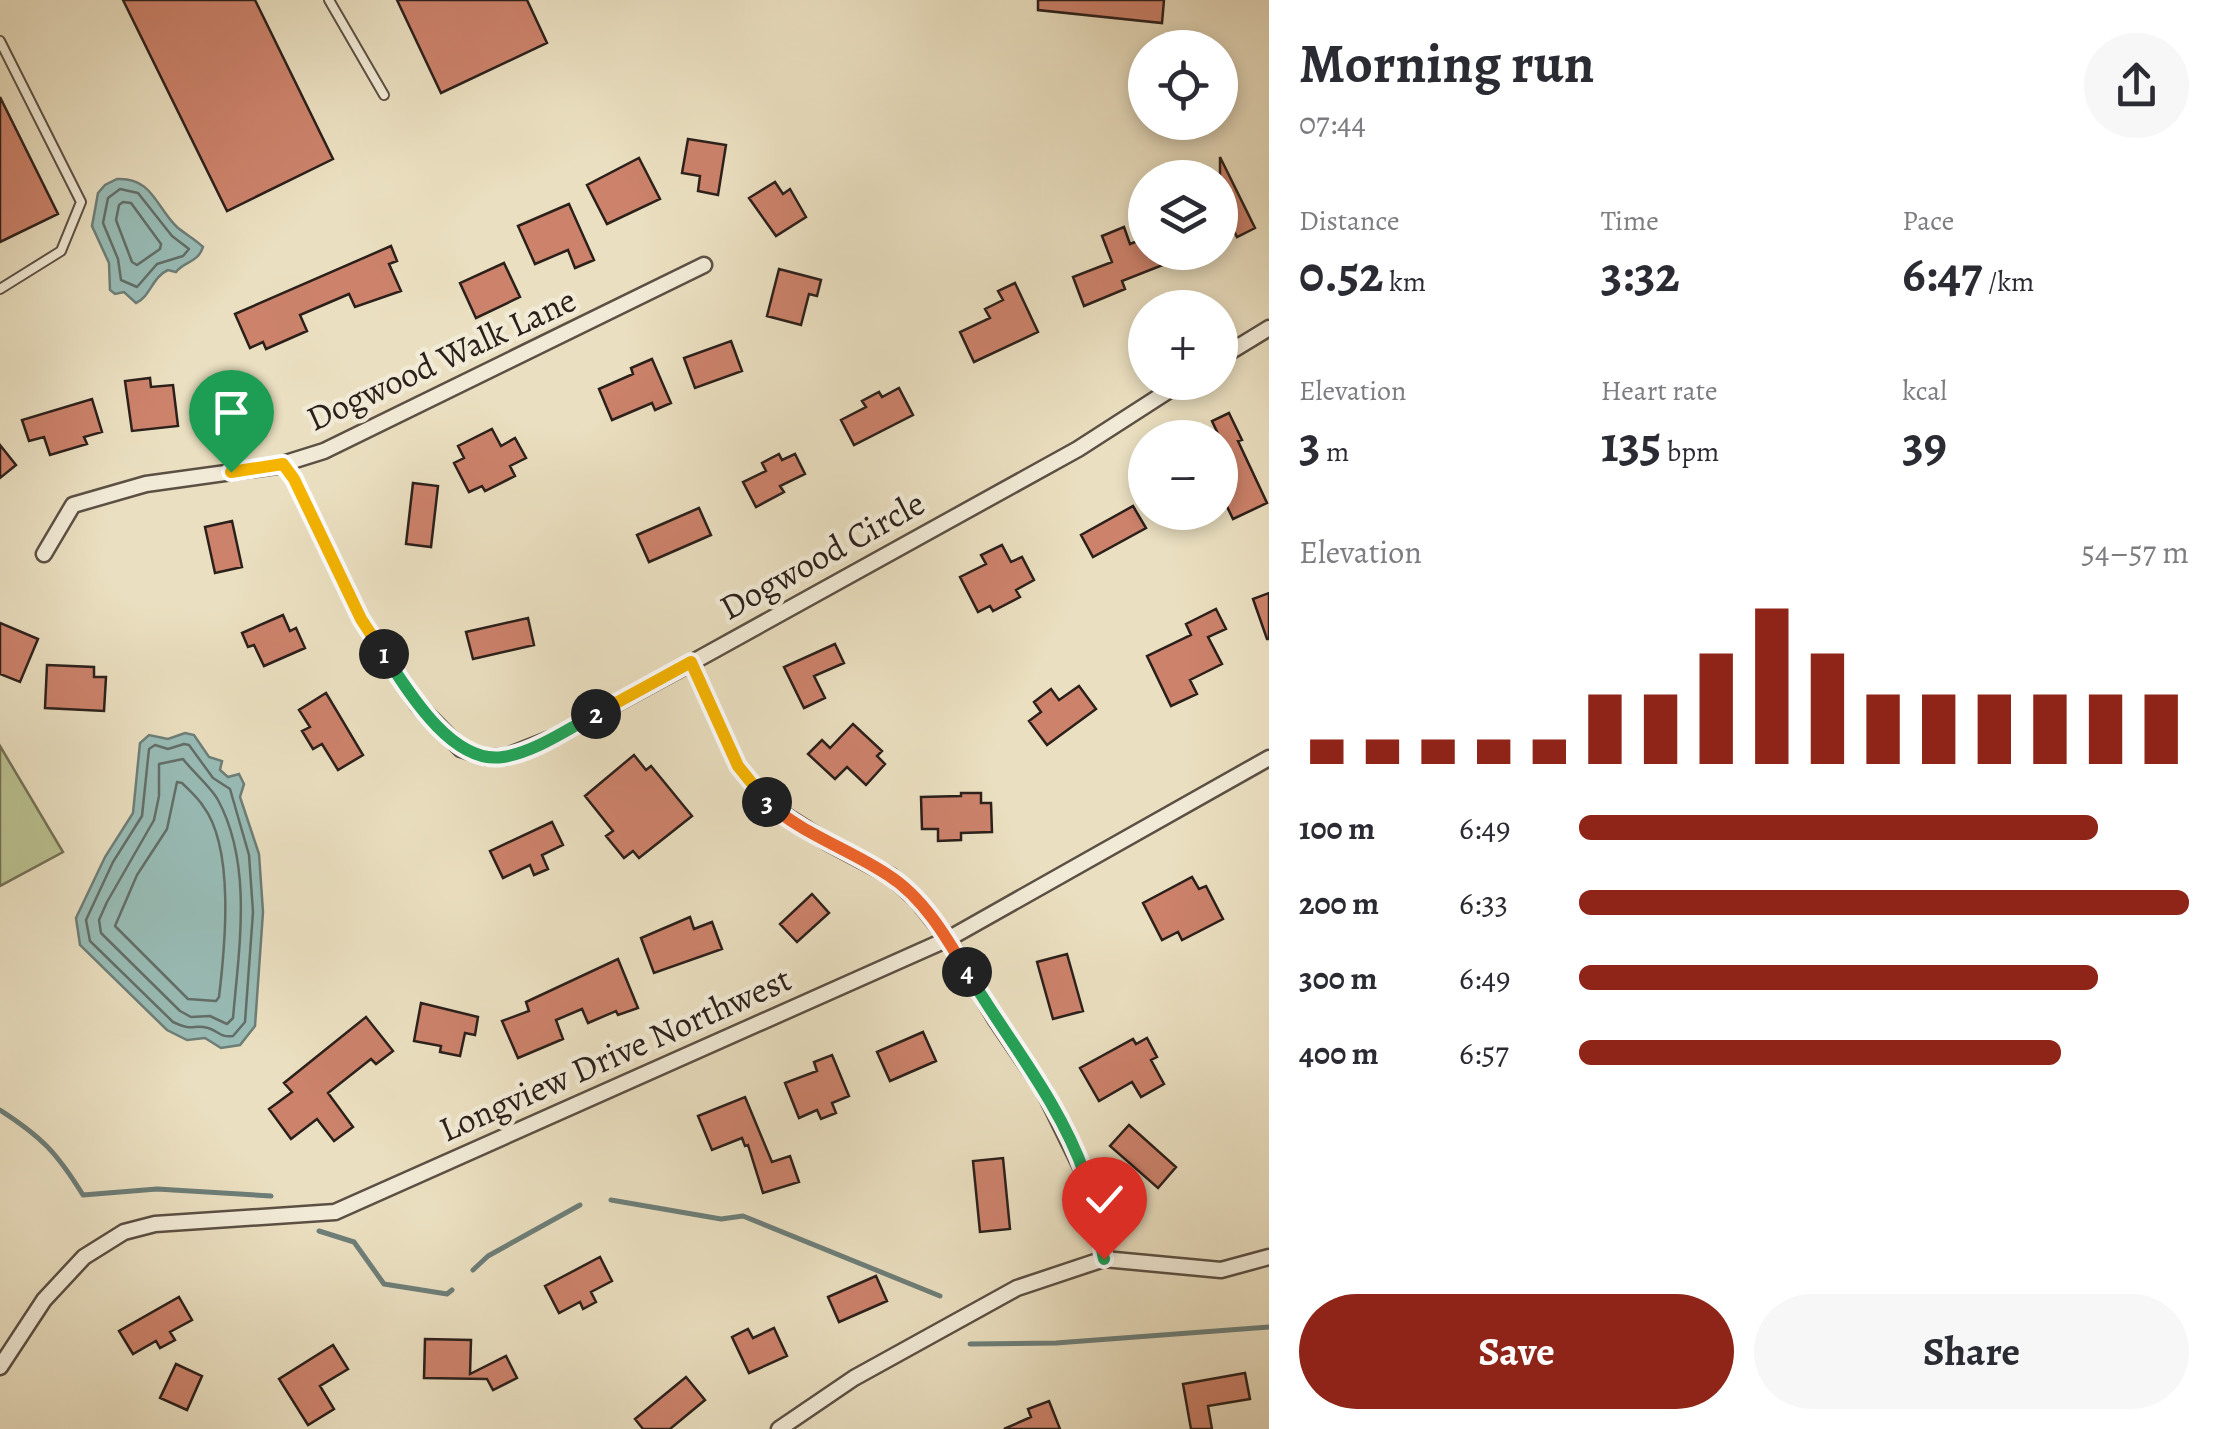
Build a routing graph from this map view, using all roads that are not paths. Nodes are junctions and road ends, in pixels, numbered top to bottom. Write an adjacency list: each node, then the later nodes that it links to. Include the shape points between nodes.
1 (329, 0): 3 (lane)
2 (0, 41): 5 (lane, via 81,202 61,251)
3 (384, 94)
4 (704, 265): 9 (street, Dogwood Walk Lane, via 324,451)
5 (0, 290)
6 (1269, 328): 7 (street)
7 (1238, 347)
8 (1154, 400): 11 (street, Dogwood Circle, via 1078,449)
9 (283, 464): 10 (street, Dogwood Walk Lane, via 146,484 73,505); 11 (street, Dogwood Circle, via 361,619 418,705 462,749 505,757)
10 (44, 554)
11 (691, 662): 13 (street, via 738,766 769,805 891,876)
12 (1269, 758): 13 (street, Longview Drive Northwest)
13 (948, 939): 15 (street, via 1044,1089 1085,1175); 16 (street, Longview Drive Northwest, via 335,1212 154,1224 124,1232 84,1256 44,1300)
14 (1269, 1257): 15 (street, via 1220,1270)
15 (1104, 1259): 17 (street, via 1017,1288 854,1378)
16 (0, 1367)
17 (778, 1429)

